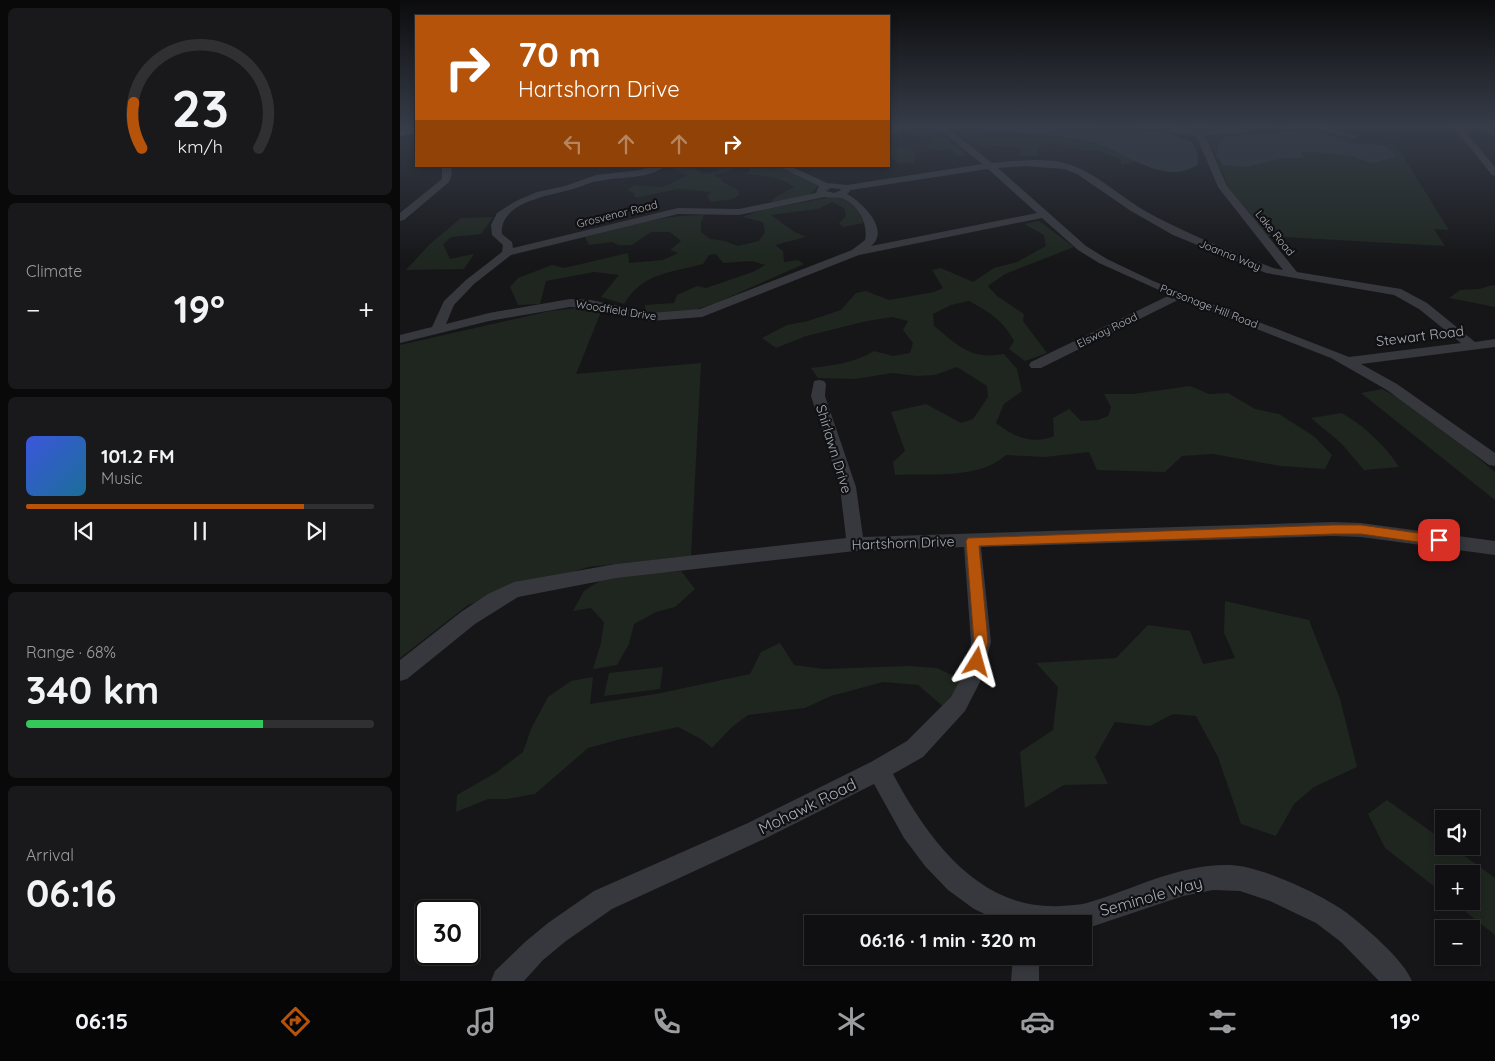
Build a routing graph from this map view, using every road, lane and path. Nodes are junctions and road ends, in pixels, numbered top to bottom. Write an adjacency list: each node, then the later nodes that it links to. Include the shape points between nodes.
1 (446, 172): 11 (street, via 446,180)
2 (644, 172): 14 (street, via 596,178 519,203 501,215 496,225 498,234 508,244)
3 (792, 172): 8 (street)
4 (958, 172): 9 (street)
5 (996, 172): 10 (street, Parsonage Hill Road)
6 (1077, 172): 16 (street, Joanna Way, via 1177,233 1270,271)
7 (1216, 172): 16 (street, Lake Road, via 1223,187)
8 (824, 190): 9 (street, via 838,185); 14 (street, Grosvenor Road, via 806,199 739,212 678,211)
9 (844, 192): 12 (street, via 865,215)
10 (1043, 215): 13 (street, Woodfield Drive); 17 (street, Parsonage Hill Road, via 1103,261)
11 (400, 218)
12 (872, 237): 13 (street); 15 (street, via 868,244)
13 (899, 244): 15 (street, Woodfield Drive)
14 (507, 253): 18 (street, via 448,304)
15 (853, 253): 18 (street, Woodfield Drive, via 702,313 651,317 591,304 570,303)
16 (1294, 276): 21 (street, Joanna Way, via 1397,292 1423,306)
17 (1179, 295): 22 (street, Parsonage Hill Road); 23 (street, Elsway Road)
18 (437, 330): 19 (street, Woodfield Drive)
19 (400, 339)
20 (1495, 342): 21 (street, Stewart Road)
21 (1472, 346): 22 (street, Stewart Road)
22 (1349, 361): 25 (street, Parsonage Hill Road, via 1420,406)
23 (1036, 365)
24 (819, 384): 27 (street, Shirlawn Drive, via 818,396 848,488)
25 (1495, 461)
26 (972, 541): 27 (street, Hartshorn Drive); 28 (street, Hartshorn Drive, via 1361,530); 30 (street, Mohawk Road, via 981,642 970,682 958,704 915,749)
27 (855, 544): 29 (street, Hartshorn Drive, via 616,571 514,590 468,618)
28 (1495, 548)
29 (400, 672)
30 (879, 770): 31 (street, Seminole Way, via 907,823 950,876 987,902); 34 (street, Mohawk Road, via 756,831 603,900 534,951)
31 (1015, 915)
32 (1085, 915): 36 (street, Seminole Way, via 1190,882 1228,877 1257,883 1299,900 1331,918 1369,950)
33 (1026, 965): 35 (street)
34 (505, 981)
35 (1025, 981)
36 (1398, 981)

